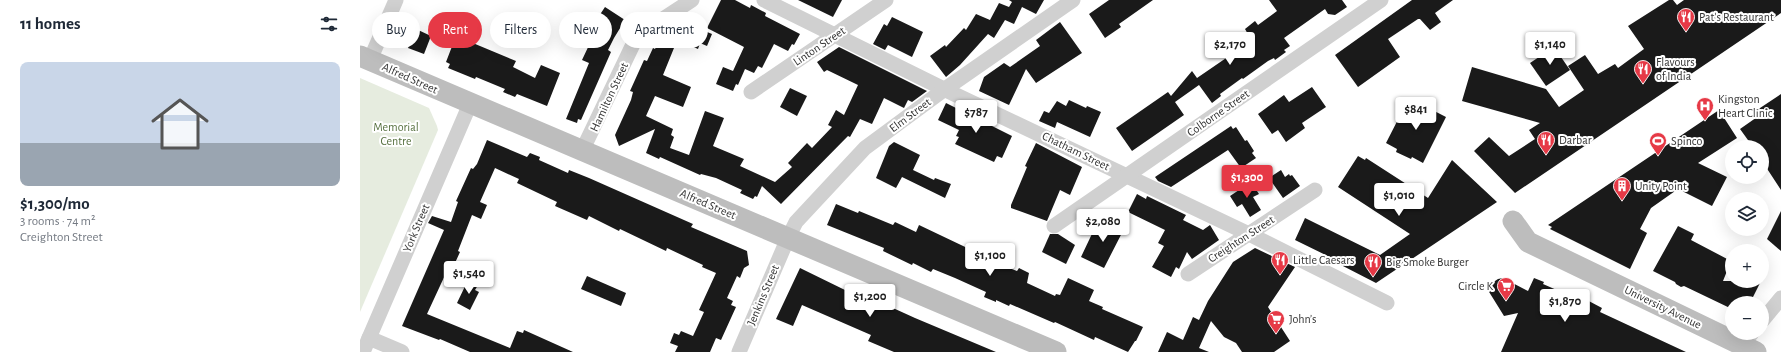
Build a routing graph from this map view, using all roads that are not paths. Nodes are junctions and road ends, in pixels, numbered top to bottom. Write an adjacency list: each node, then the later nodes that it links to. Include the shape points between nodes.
1 (396, 0): 8 (street)
2 (692, 0): 12 (street, Hamilton Street, via 637,36)
3 (764, 0): 7 (street, Chatham Street)
4 (886, 0): 7 (street, Linton Street)
5 (1073, 0): 9 (street, Elm Street)
6 (1381, 0): 13 (street, Colborne Street)
7 (836, 35): 9 (street, Chatham Street); 10 (street, Linton Street)
8 (365, 58): 11 (street, Alfred Street)
9 (945, 89): 13 (street, Chatham Street); 18 (street, Elm Street, via 865,148 796,222)
10 (751, 92)
11 (470, 104): 12 (street, Alfred Street); 23 (street, York Street)
12 (582, 151): 18 (street, Alfred Street)
13 (1127, 176): 16 (street, Colborne Street); 17 (street, Chatham Street)
14 (1315, 190): 17 (street, Creighton Street)
15 (1513, 221): 24 (street, University Avenue, via 1528,242)
16 (1054, 226)
17 (1249, 234): 19 (street, Creighton Street); 21 (street, Chatham Street)
18 (788, 238): 27 (street, Jenkins Street); 28 (street, Alfred Street)
19 (1188, 274)
20 (1781, 298): 22 (street)
21 (1387, 303)
22 (1769, 313)
23 (369, 338): 25 (street, York Street); 26 (street)
24 (1750, 343)
25 (363, 352)
26 (402, 352)
27 (739, 352)
28 (1056, 352)

